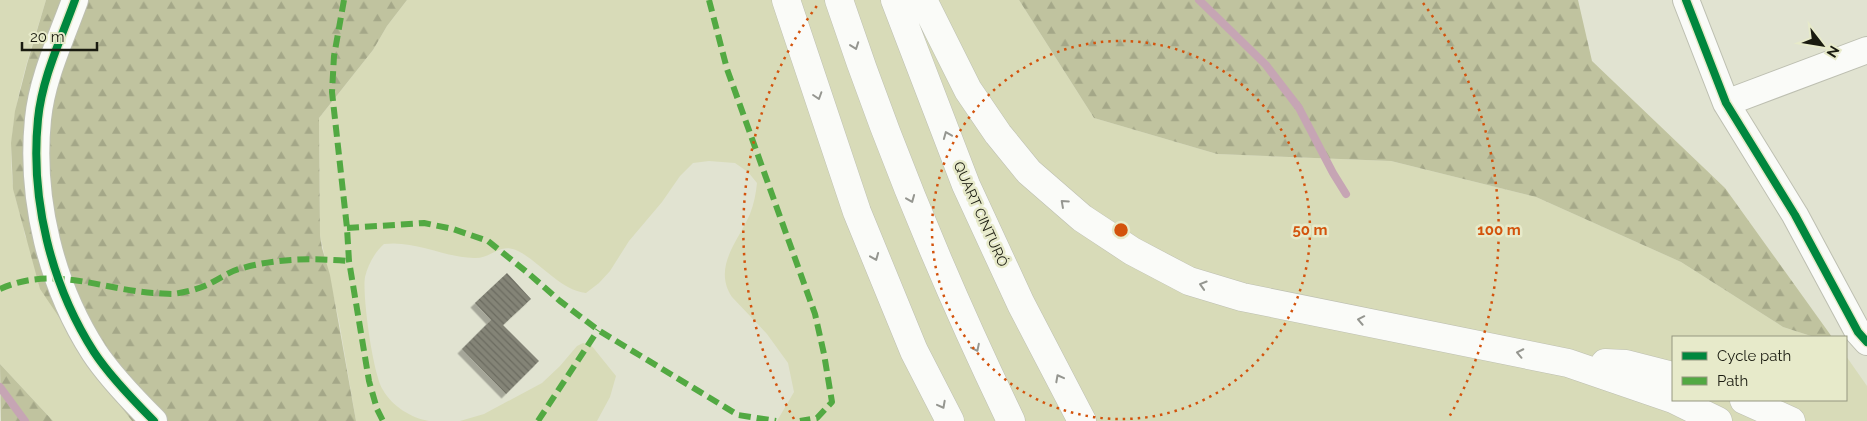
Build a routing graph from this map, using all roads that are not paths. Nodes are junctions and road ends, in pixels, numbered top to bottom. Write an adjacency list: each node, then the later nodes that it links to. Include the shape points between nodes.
1 (75, 0): 15 (street, via 48,72 38,119 37,188 45,238 71,313 95,353)
2 (786, 0): 16 (highway, one-way to 16, via 857,212 914,351)
3 (839, 0): 17 (highway, one-way to 17, via 911,198)
4 (895, 0): 18 (highway, QUART CINTURÓ, one-way to 4, via 1021,304 966,184)
5 (923, 0): 10 (highway, one-way to 5, via 1242,297 1189,281 1132,251 1082,218 1029,172 968,90)
6 (1686, 0): 8 (street)
7 (1867, 50): 8 (street)
8 (1726, 103): 9 (street, via 1795,215 1858,332)
9 (1867, 342)
10 (1568, 362): 11 (highway, via 1626,364); 12 (highway)
11 (1672, 376)
12 (1672, 399)
13 (1676, 401): 19 (highway)
14 (1746, 401): 20 (highway)
15 (154, 421)
16 (950, 421)
17 (1011, 421)
18 (1082, 421)
19 (1718, 421)
20 (1791, 421)

